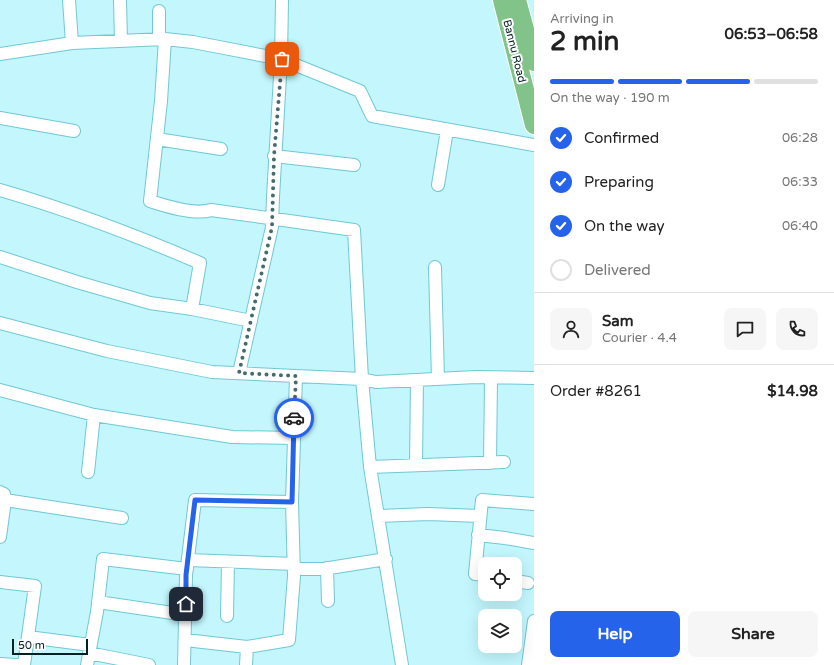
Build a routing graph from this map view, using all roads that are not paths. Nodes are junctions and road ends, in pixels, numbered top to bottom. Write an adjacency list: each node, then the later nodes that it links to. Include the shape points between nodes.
1 (69, 0): 9 (street)
2 (120, 0): 8 (street)
3 (282, 0): 11 (street)
4 (502, 0): 14 (highway, Bannu Road)
5 (518, 0): 12 (highway, Bannu Road)
6 (159, 11): 7 (street)
7 (162, 39): 8 (street); 11 (street, via 193,42); 17 (street)
8 (121, 41): 9 (street)
9 (72, 43): 10 (street)
10 (0, 54)
11 (282, 59): 15 (street, via 360,91 372,116); 20 (street)
12 (534, 62)
13 (0, 118): 16 (street)
14 (534, 125)
15 (447, 130): 18 (street); 22 (street)
16 (74, 131)
17 (157, 140): 19 (street); 24 (street, via 150,201 205,212 211,210)
18 (534, 145)
19 (221, 150)
20 (274, 156): 21 (street); 24 (street)
21 (354, 165)
22 (438, 185)
23 (0, 190): 27 (street, via 139,237 200,264)
24 (274, 218): 28 (street); 34 (street, via 354,230)
25 (0, 257): 27 (street, via 150,303)
26 (436, 267): 35 (street)
27 (192, 309): 28 (street)
28 (251, 321): 30 (street)
29 (0, 323): 30 (street, via 107,351 212,372)
30 (239, 373): 31 (street)
31 (296, 376): 34 (street); 39 (street)
32 (491, 378): 33 (street); 35 (street); 40 (street)
33 (534, 378)
34 (362, 379): 36 (street, via 376,382); 43 (street)
35 (438, 379): 36 (street)
36 (418, 380): 42 (street)
37 (0, 390): 38 (street)
38 (94, 416): 39 (street, via 232,437); 44 (street)
39 (294, 438): 46 (street)
40 (490, 462): 41 (street); 42 (street)
41 (504, 462)
42 (416, 465): 43 (street)
43 (370, 467): 48 (street)
44 (88, 472)
45 (2, 496): 50 (street); 52 (street)
46 (292, 502): 56 (street, via 195,500); 57 (street)
47 (534, 504): 49 (street, via 482,500)
48 (379, 516): 49 (street); 54 (street)
49 (480, 516): 51 (street)
50 (122, 518)
51 (478, 535): 53 (street); 59 (street, via 475,574)
52 (0, 538)
53 (534, 543)
54 (386, 559): 58 (street); 78 (street)
55 (228, 562): 56 (street); 57 (street); 66 (street)
56 (188, 565): 64 (street, via 104,559); 65 (street)
57 (294, 566): 58 (street); 70 (street, via 289,640)
58 (327, 568): 63 (street)
59 (478, 574)
60 (0, 582): 68 (street, via 35,586)
61 (522, 582): 62 (street)
62 (528, 583)
63 (328, 601)
64 (98, 602): 65 (street); 71 (street)
65 (186, 615): 69 (street)
66 (227, 616)
67 (534, 621): 79 (street)
68 (28, 637): 71 (street); 74 (street)
69 (185, 640): 70 (street); 76 (street)
70 (247, 647): 77 (street)
71 (89, 655): 75 (street)
72 (0, 664): 73 (street)
73 (17, 665)
74 (24, 665)
75 (149, 665)
76 (184, 665)
77 (246, 665)
78 (402, 665)
79 (528, 665)

